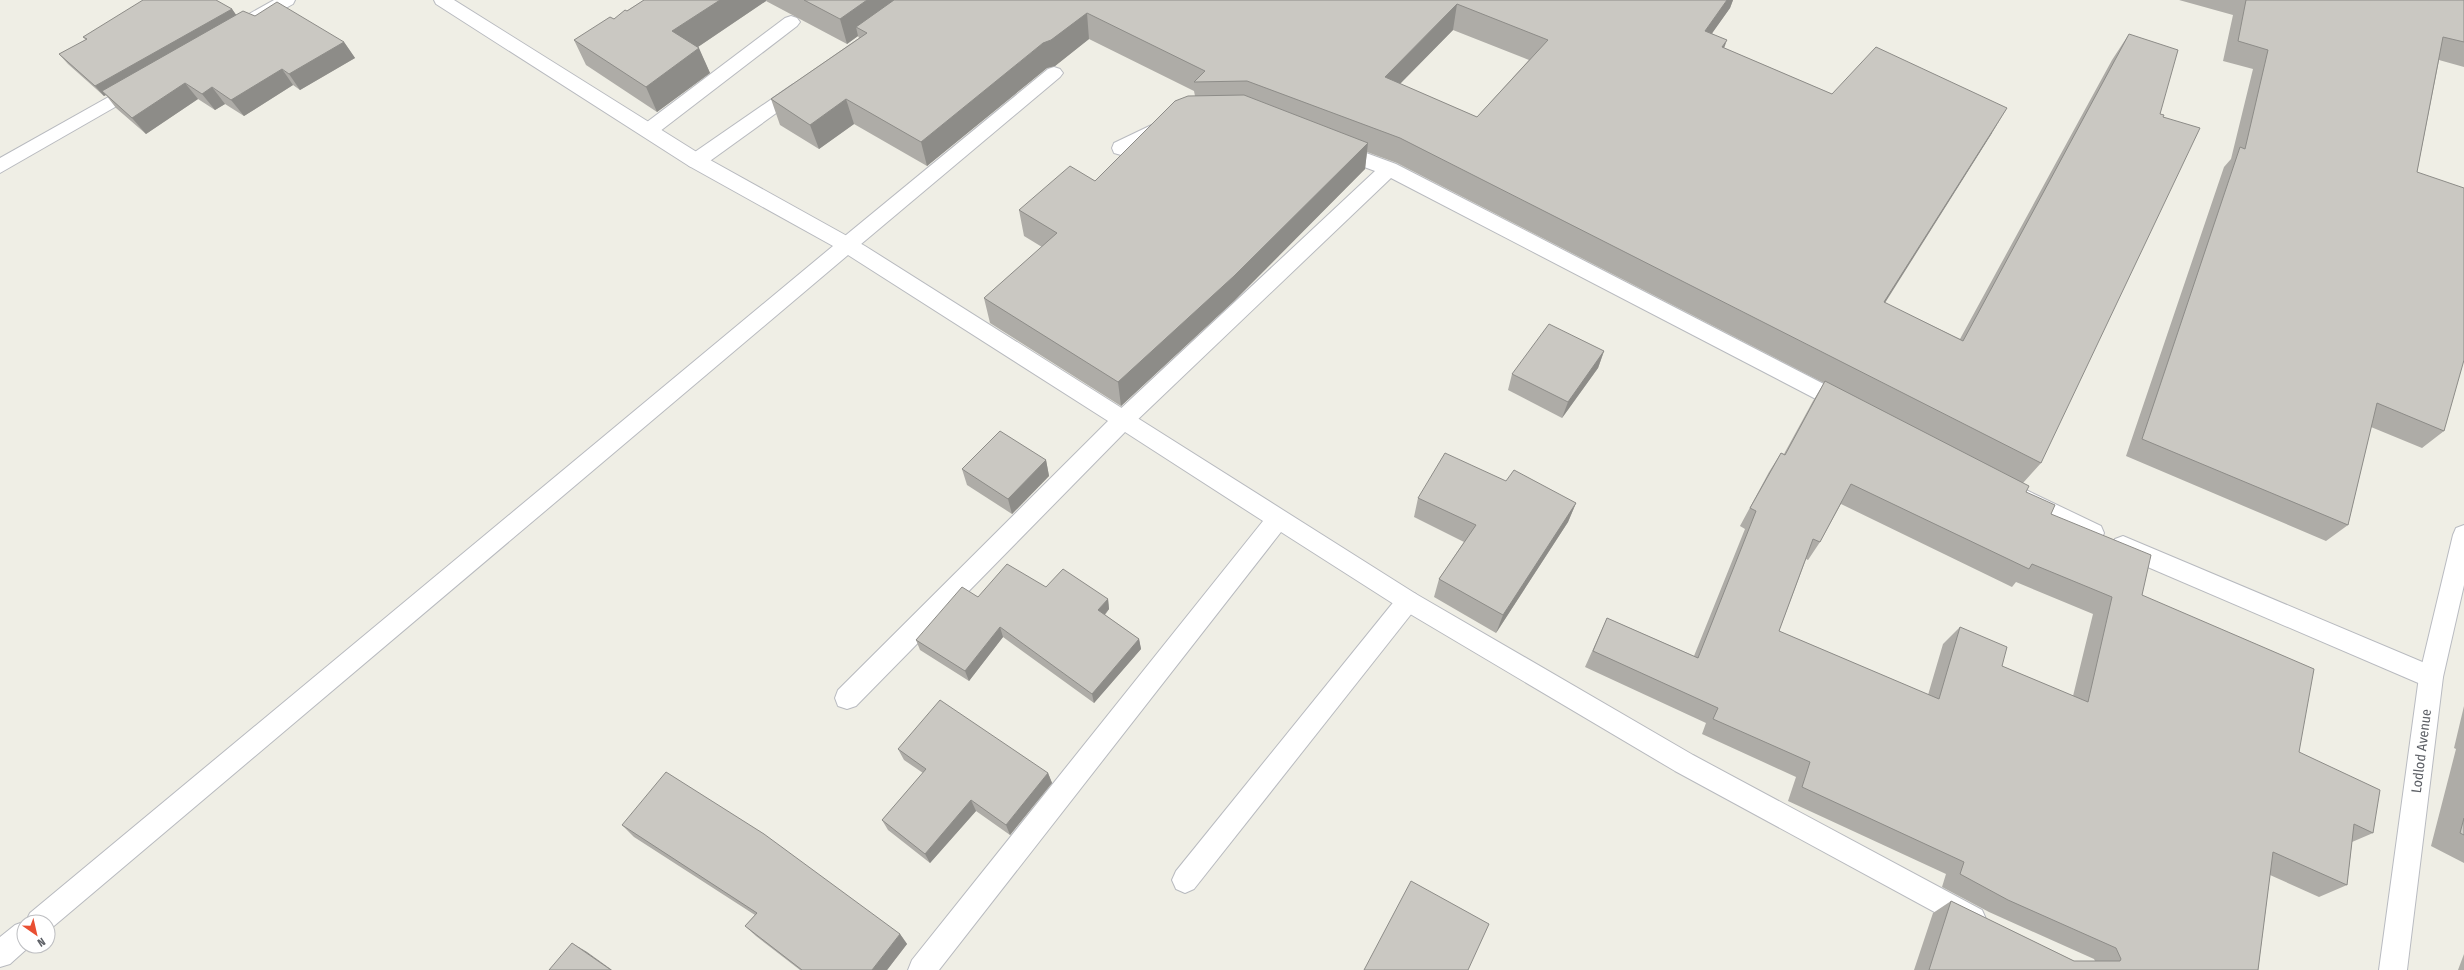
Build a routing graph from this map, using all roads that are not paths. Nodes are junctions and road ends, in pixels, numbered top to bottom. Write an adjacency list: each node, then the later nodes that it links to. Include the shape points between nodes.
1 (287, 0): 4 (street)
2 (446, 1): 9 (street)
3 (791, 22): 9 (street)
4 (239, 28)
5 (1054, 73): 15 (street)
6 (150, 79): 13 (street)
7 (810, 80): 12 (street)
8 (1175, 120): 11 (street)
9 (649, 130): 12 (street)
10 (1325, 144): 14 (street)
11 (1121, 148)
12 (696, 161): 15 (street)
13 (0, 166)
14 (1389, 169): 16 (street); 17 (street)
15 (847, 245): 17 (street); 25 (street)
16 (1860, 413)
17 (1124, 419): 19 (street); 23 (street)
18 (2007, 489): 22 (street, via 2077,526)
19 (1278, 519): 21 (street); 29 (street)
20 (2464, 536): 22 (street, Lodlod Avenue)
21 (1408, 601): 24 (street); 26 (street, via 1684,763)
22 (2431, 677): 30 (street, Lodlod Avenue)
23 (847, 698)
24 (1185, 880)
25 (49, 914)
26 (1993, 928)
27 (16, 941): 28 (street)
28 (0, 954)
29 (922, 970)
30 (2393, 970)

